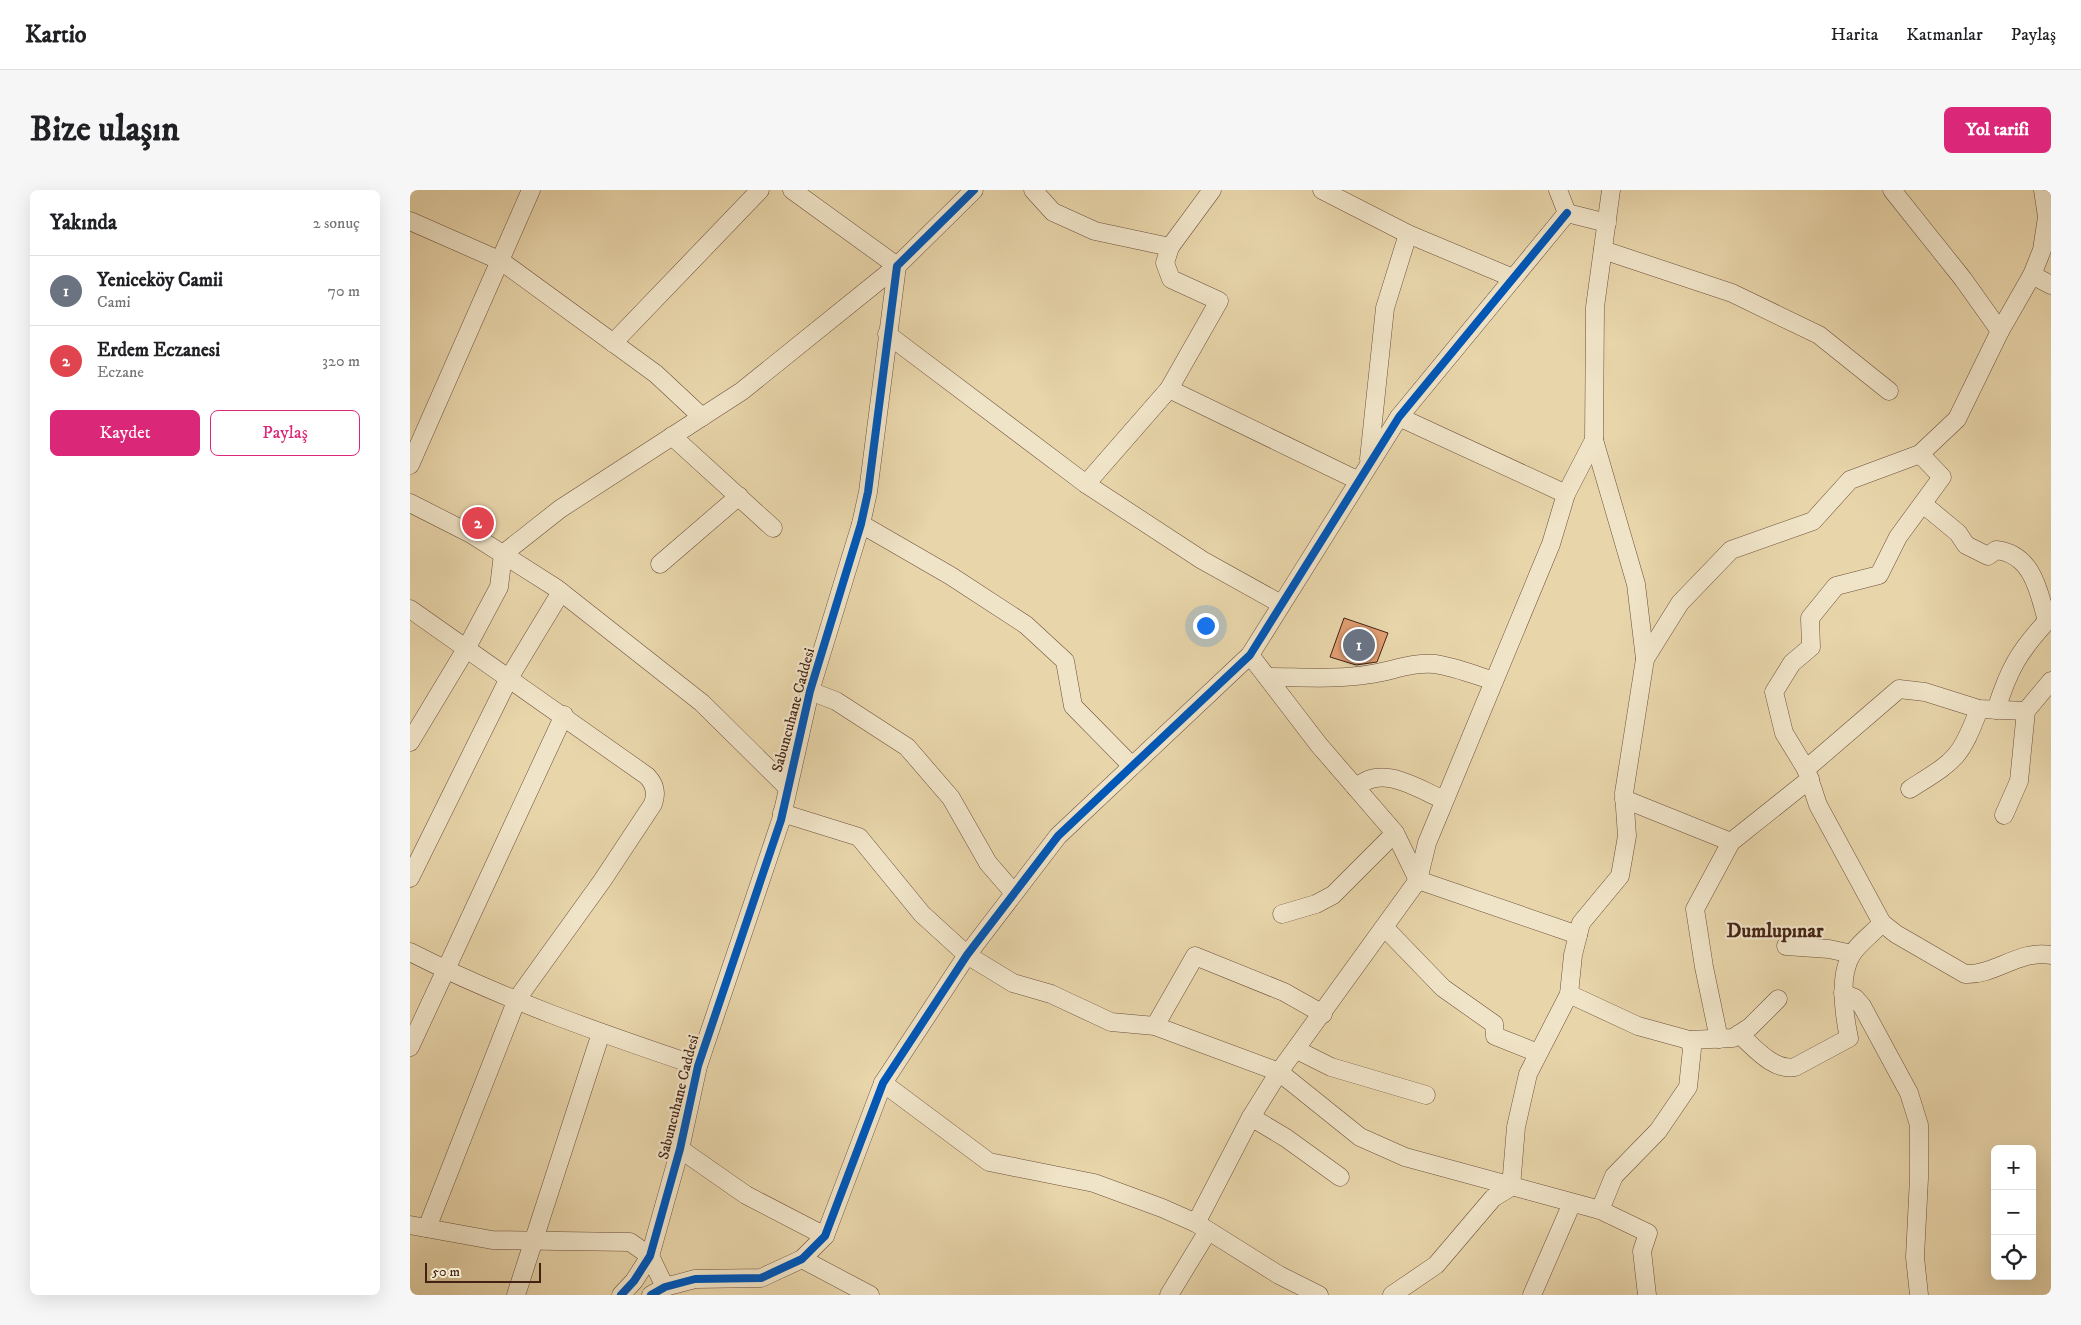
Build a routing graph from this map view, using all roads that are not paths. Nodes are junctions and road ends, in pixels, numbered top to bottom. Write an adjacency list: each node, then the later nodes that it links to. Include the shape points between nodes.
1 (531, 190): 18 (street)
2 (760, 190): 25 (street)
3 (974, 190): 19 (street)
4 (1033, 190): 16 (street, via 1053,212 1095,230)
5 (1212, 190): 16 (street)
6 (1322, 190): 15 (street)
7 (1558, 190): 12 (street)
8 (1611, 190): 14 (street)
9 (1892, 190): 23 (street)
10 (2043, 190): 20 (street, via 2047,217 2045,234)
11 (796, 191): 19 (street)
12 (1567, 213): 14 (street); 21 (street)
13 (410, 221): 18 (street)
14 (1607, 223): 17 (street)
15 (1408, 234): 21 (street); 33 (street, via 1385,308)
16 (1170, 246): 26 (street, via 1165,263 1171,279 1219,301)
17 (1603, 250): 27 (street, via 1732,293 1819,335); 31 (street, via 1595,307)
18 (501, 261): 25 (street); 34 (street)
19 (897, 266): 24 (street, Sabuncuhane Caddesi); 28 (street, via 742,391)
20 (2032, 275): 22 (street); 23 (street)
21 (1513, 278): 29 (street)
22 (2051, 285)
23 (2000, 331): 32 (street, via 1957,419)
24 (887, 334): 36 (street); 41 (street, Sabuncuhane Caddesi, via 868,492)
25 (614, 343): 28 (street, via 656,374)
26 (1169, 389): 35 (street); 36 (street)
27 (1889, 392)
28 (702, 417): 30 (street)
29 (1399, 417): 33 (street); 37 (street)
30 (672, 436): 38 (street); 43 (street, via 560,509)
31 (1594, 440): 37 (street); 50 (street, via 1636,584)
32 (1920, 454): 40 (street, via 1942,477); 50 (street, via 1850,480 1812,521 1731,550 1680,603)
33 (1369, 462): 35 (street)
34 (410, 465)
35 (1357, 480): 46 (street)
36 (1086, 484): 46 (street, via 1202,560)
37 (1566, 494): 53 (street, via 1551,544)
38 (738, 496): 42 (street); 44 (street)
39 (410, 503): 43 (street)
40 (1923, 504): 56 (street, via 1958,533 1966,545 1988,556 1996,550 2014,555 2028,567 2036,582 2047,621 2023,648); 61 (street, via 1898,537 1879,575 1836,586 1810,618 1811,647 1792,663 1774,692 1784,733)
41 (861, 524): 55 (street, Sabuncuhane Caddesi); 60 (street, via 951,576 1026,625 1065,661 1073,706)
42 (773, 528)
43 (503, 554): 45 (street); 48 (street, via 499,587)
44 (660, 564)
45 (561, 592): 52 (street); 62 (street, via 702,703)
46 (1281, 604): 49 (street)
47 (410, 609): 48 (street)
48 (466, 649): 52 (street); 59 (street)
49 (1250, 655): 51 (street); 60 (street)
50 (1645, 659): 66 (street)
51 (1267, 677): 53 (street, via 1335,677 1434,664); 63 (street)
52 (509, 678): 58 (street); 71 (street)
53 (1494, 681): 65 (street)
54 (2051, 681): 57 (street)
55 (810, 691): 62 (street, Sabuncuhane Caddesi); 73 (street, via 836,701 907,748 951,798 988,863)
56 (1987, 710): 57 (street); 61 (street, via 1925,692 1899,689); 64 (street, via 1954,759)
57 (2026, 711): 68 (street, via 2019,781)
58 (564, 716): 83 (street); 86 (street, via 647,776 655,789 654,799 602,881)
59 (410, 742)
60 (1132, 766): 73 (street, via 1058,836)
61 (1808, 774): 70 (street); 75 (street, via 1818,805)
62 (787, 787): 67 (street, Sabuncuhane Caddesi)
63 (1356, 788): 65 (street, via 1372,777 1389,777); 69 (street)
64 (1910, 789)
65 (1444, 800): 72 (street, via 1427,843)
66 (1624, 800): 70 (street); 77 (street, via 1627,836 1620,876 1581,923)
67 (782, 813): 81 (street, via 859,837 922,914); 97 (street, Sabuncuhane Caddesi)
68 (2004, 815)
69 (1395, 834): 72 (street); 74 (street, via 1333,895)
70 (1731, 842): 92 (street, via 1695,909)
71 (410, 878)
72 (1418, 880): 76 (street); 77 (street)
73 (1014, 893): 81 (street)
74 (1282, 914)
75 (1882, 923): 80 (street); 82 (street, via 1964,974 2029,955)
76 (1385, 928): 88 (street); 96 (street, via 1443,988 1494,1024 1495,1036)
77 (1578, 935): 85 (street)
78 (1786, 946): 80 (street, via 1829,948)
79 (410, 952): 83 (street)
80 (1852, 954): 84 (street)
81 (967, 955): 89 (street, via 1013,983 1051,994 1111,1022); 99 (street)
82 (2051, 955)
83 (446, 970): 86 (street); 94 (street)
84 (1843, 993): 91 (street, via 1843,1012 1849,1038 1795,1067 1780,1067 1773,1063); 122 (street, via 1855,998 1862,1006 1916,1112 1920,1138 1915,1257)
85 (1569, 994): 93 (street, via 1638,1026); 96 (street)
86 (517, 999): 90 (street); 107 (street)
87 (1778, 999): 91 (street, via 1750,1028)
88 (1323, 1014): 89 (street, via 1284,992 1195,956); 95 (street)
89 (1155, 1026): 98 (street)
90 (601, 1033): 97 (street); 110 (street)
91 (1739, 1034): 92 (street)
92 (1719, 1039): 93 (street)
93 (1689, 1040): 106 (street, via 1692,1050 1688,1087 1658,1131 1614,1176)
94 (410, 1048)
95 (1297, 1050): 98 (street); 100 (street, via 1332,1067)
96 (1538, 1054): 104 (street, via 1528,1074 1516,1127)
97 (698, 1066): 102 (street, Sabuncuhane Caddesi)
98 (1279, 1072): 101 (street); 104 (street, via 1360,1137 1405,1157)
99 (883, 1083): 108 (street, via 989,1162 1094,1183 1162,1208); 109 (street)
100 (1426, 1095)
101 (1250, 1117): 103 (street); 108 (street)
102 (680, 1149): 109 (street, via 746,1196); 111 (street, Sabuncuhane Caddesi)
103 (1340, 1177)
104 (1511, 1187): 105 (street); 114 (street, via 1493,1198 1436,1266)
105 (1572, 1203): 106 (street); 120 (street)
106 (1600, 1210): 121 (street, via 1648,1233 1642,1251)
107 (418, 1226): 110 (street, via 492,1240)
108 (1202, 1227): 118 (street); 119 (street, via 1279,1275)
109 (825, 1236): 112 (street)
110 (533, 1240): 111 (street, via 630,1242); 115 (street)
111 (650, 1256): 113 (street); 116 (street, Sabuncuhane Caddesi)
112 (802, 1259): 113 (street, via 761,1278 695,1279); 117 (street)
113 (658, 1291)
114 (1400, 1293)
115 (516, 1295)
116 (621, 1295)
117 (870, 1295)
118 (1169, 1295)
119 (1319, 1295)
120 (1532, 1295)
121 (1647, 1295)
122 (1919, 1295)

